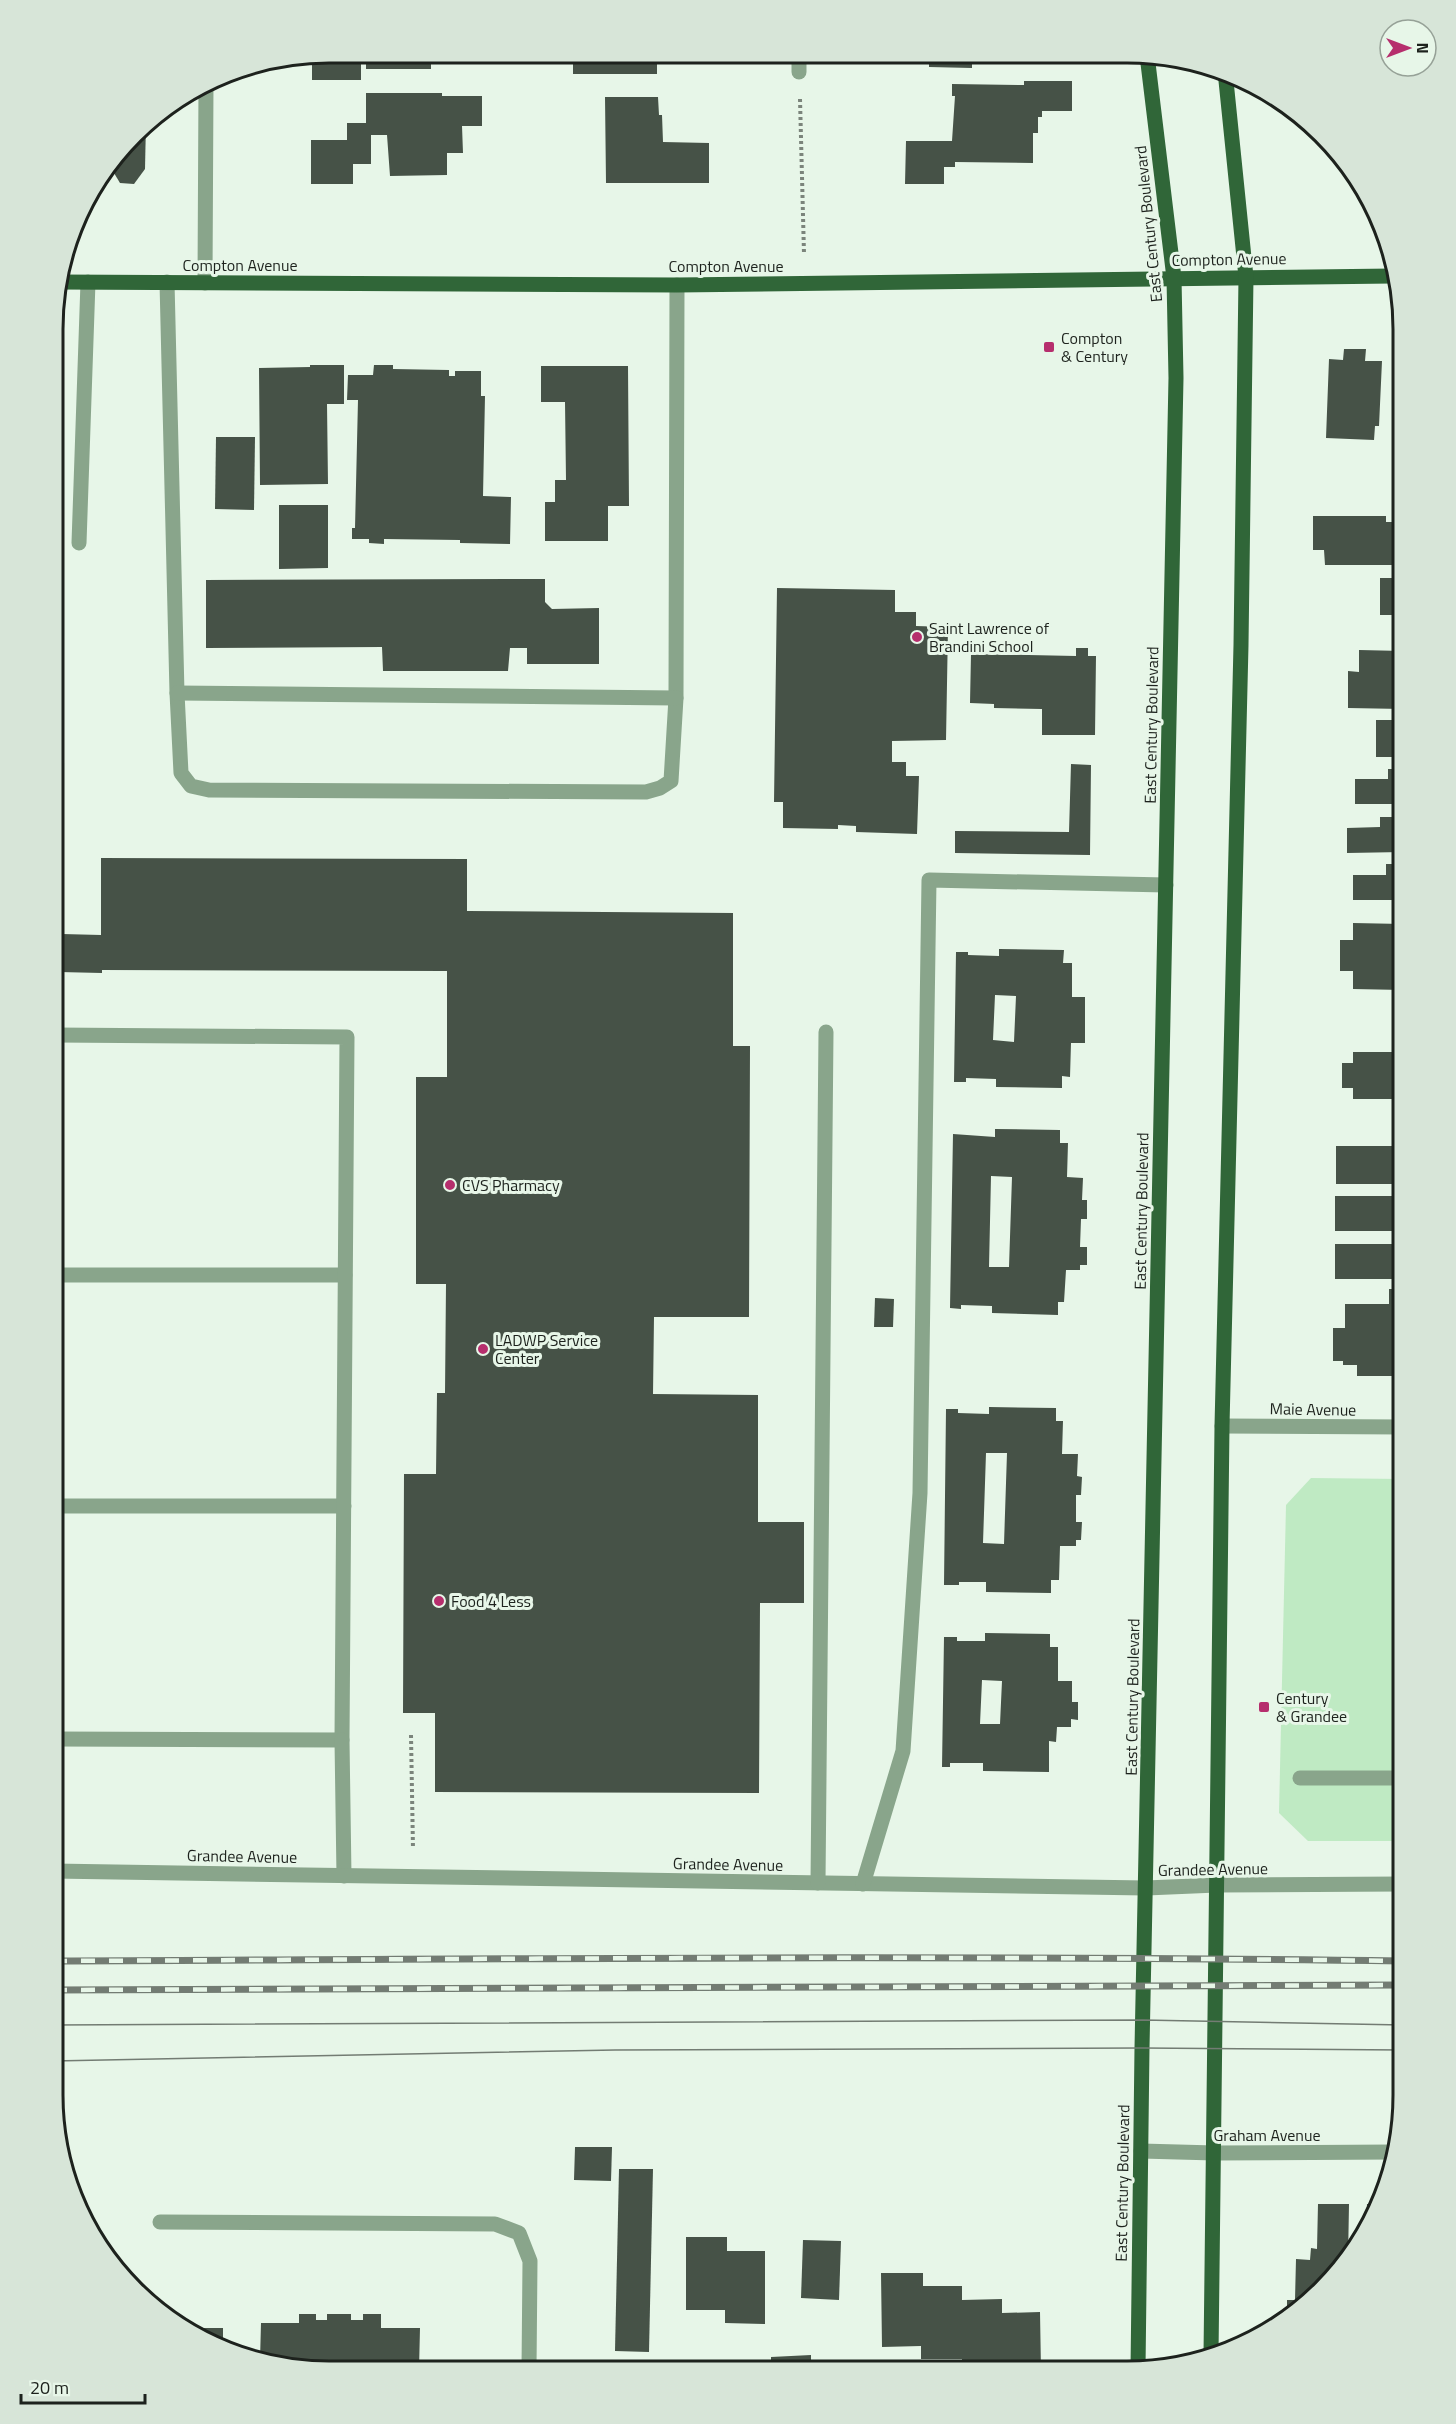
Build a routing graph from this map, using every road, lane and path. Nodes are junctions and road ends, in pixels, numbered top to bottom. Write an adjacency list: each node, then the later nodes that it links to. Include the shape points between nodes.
1 (799, 63): 3 (street)
2 (1148, 64): 8 (main road, East Century Boulevard)
3 (799, 72): 13 (path)
4 (1226, 82): 7 (main road)
5 (206, 93): 12 (street)
6 (1388, 276): 7 (main road, Compton Avenue)
7 (1246, 277): 8 (main road, Compton Avenue); 23 (main road)
8 (1174, 278): 13 (main road, Compton Avenue); 18 (main road, East Century Boulevard, via 1176,378)
9 (67, 282): 10 (main road, Compton Avenue)
10 (88, 282): 11 (main road, Compton Avenue); 15 (street)
11 (167, 282): 12 (main road, Compton Avenue); 16 (street)
12 (206, 283): 14 (main road, Compton Avenue)
13 (805, 284): 14 (main road, Compton Avenue)
14 (677, 285): 17 (street)
15 (79, 543)
16 (177, 693): 17 (street); 17 (street, via 181,773 191,786 209,790 646,792 671,781)
17 (676, 698)
18 (1166, 885): 36 (street, via 929,880 919,1505 903,1751); 39 (main road, East Century Boulevard)
19 (826, 1032): 35 (street)
20 (63, 1035): 22 (street, via 347,1037)
21 (63, 1275): 22 (street)
22 (345, 1275): 26 (street)
23 (1222, 1426): 24 (street, Maie Avenue); 38 (main road)
24 (1393, 1428)
25 (63, 1506): 26 (street)
26 (344, 1506): 29 (street)
27 (411, 1735): 34 (path)
28 (63, 1739): 29 (street)
29 (342, 1740): 33 (street)
30 (1300, 1778): 31 (street)
31 (1393, 1778)
32 (63, 1871): 33 (street, Grandee Avenue)
33 (344, 1876): 34 (street, Grandee Avenue)
34 (414, 1877): 35 (street, Grandee Avenue)
35 (818, 1883): 36 (street, Grandee Avenue)
36 (863, 1884): 39 (street, Grandee Avenue)
37 (1393, 1884): 38 (street, Grandee Avenue)
38 (1217, 1885): 39 (street, Grandee Avenue); 42 (main road)
39 (1146, 1888): 40 (main road, East Century Boulevard)
40 (1141, 2151): 42 (street, Graham Avenue); 45 (main road, East Century Boulevard)
41 (1387, 2152): 42 (street, Graham Avenue)
42 (1215, 2153): 44 (main road)
43 (160, 2222): 46 (street, via 495,2224 519,2233 530,2261)
44 (1211, 2348)
45 (1138, 2360)
46 (529, 2361)

